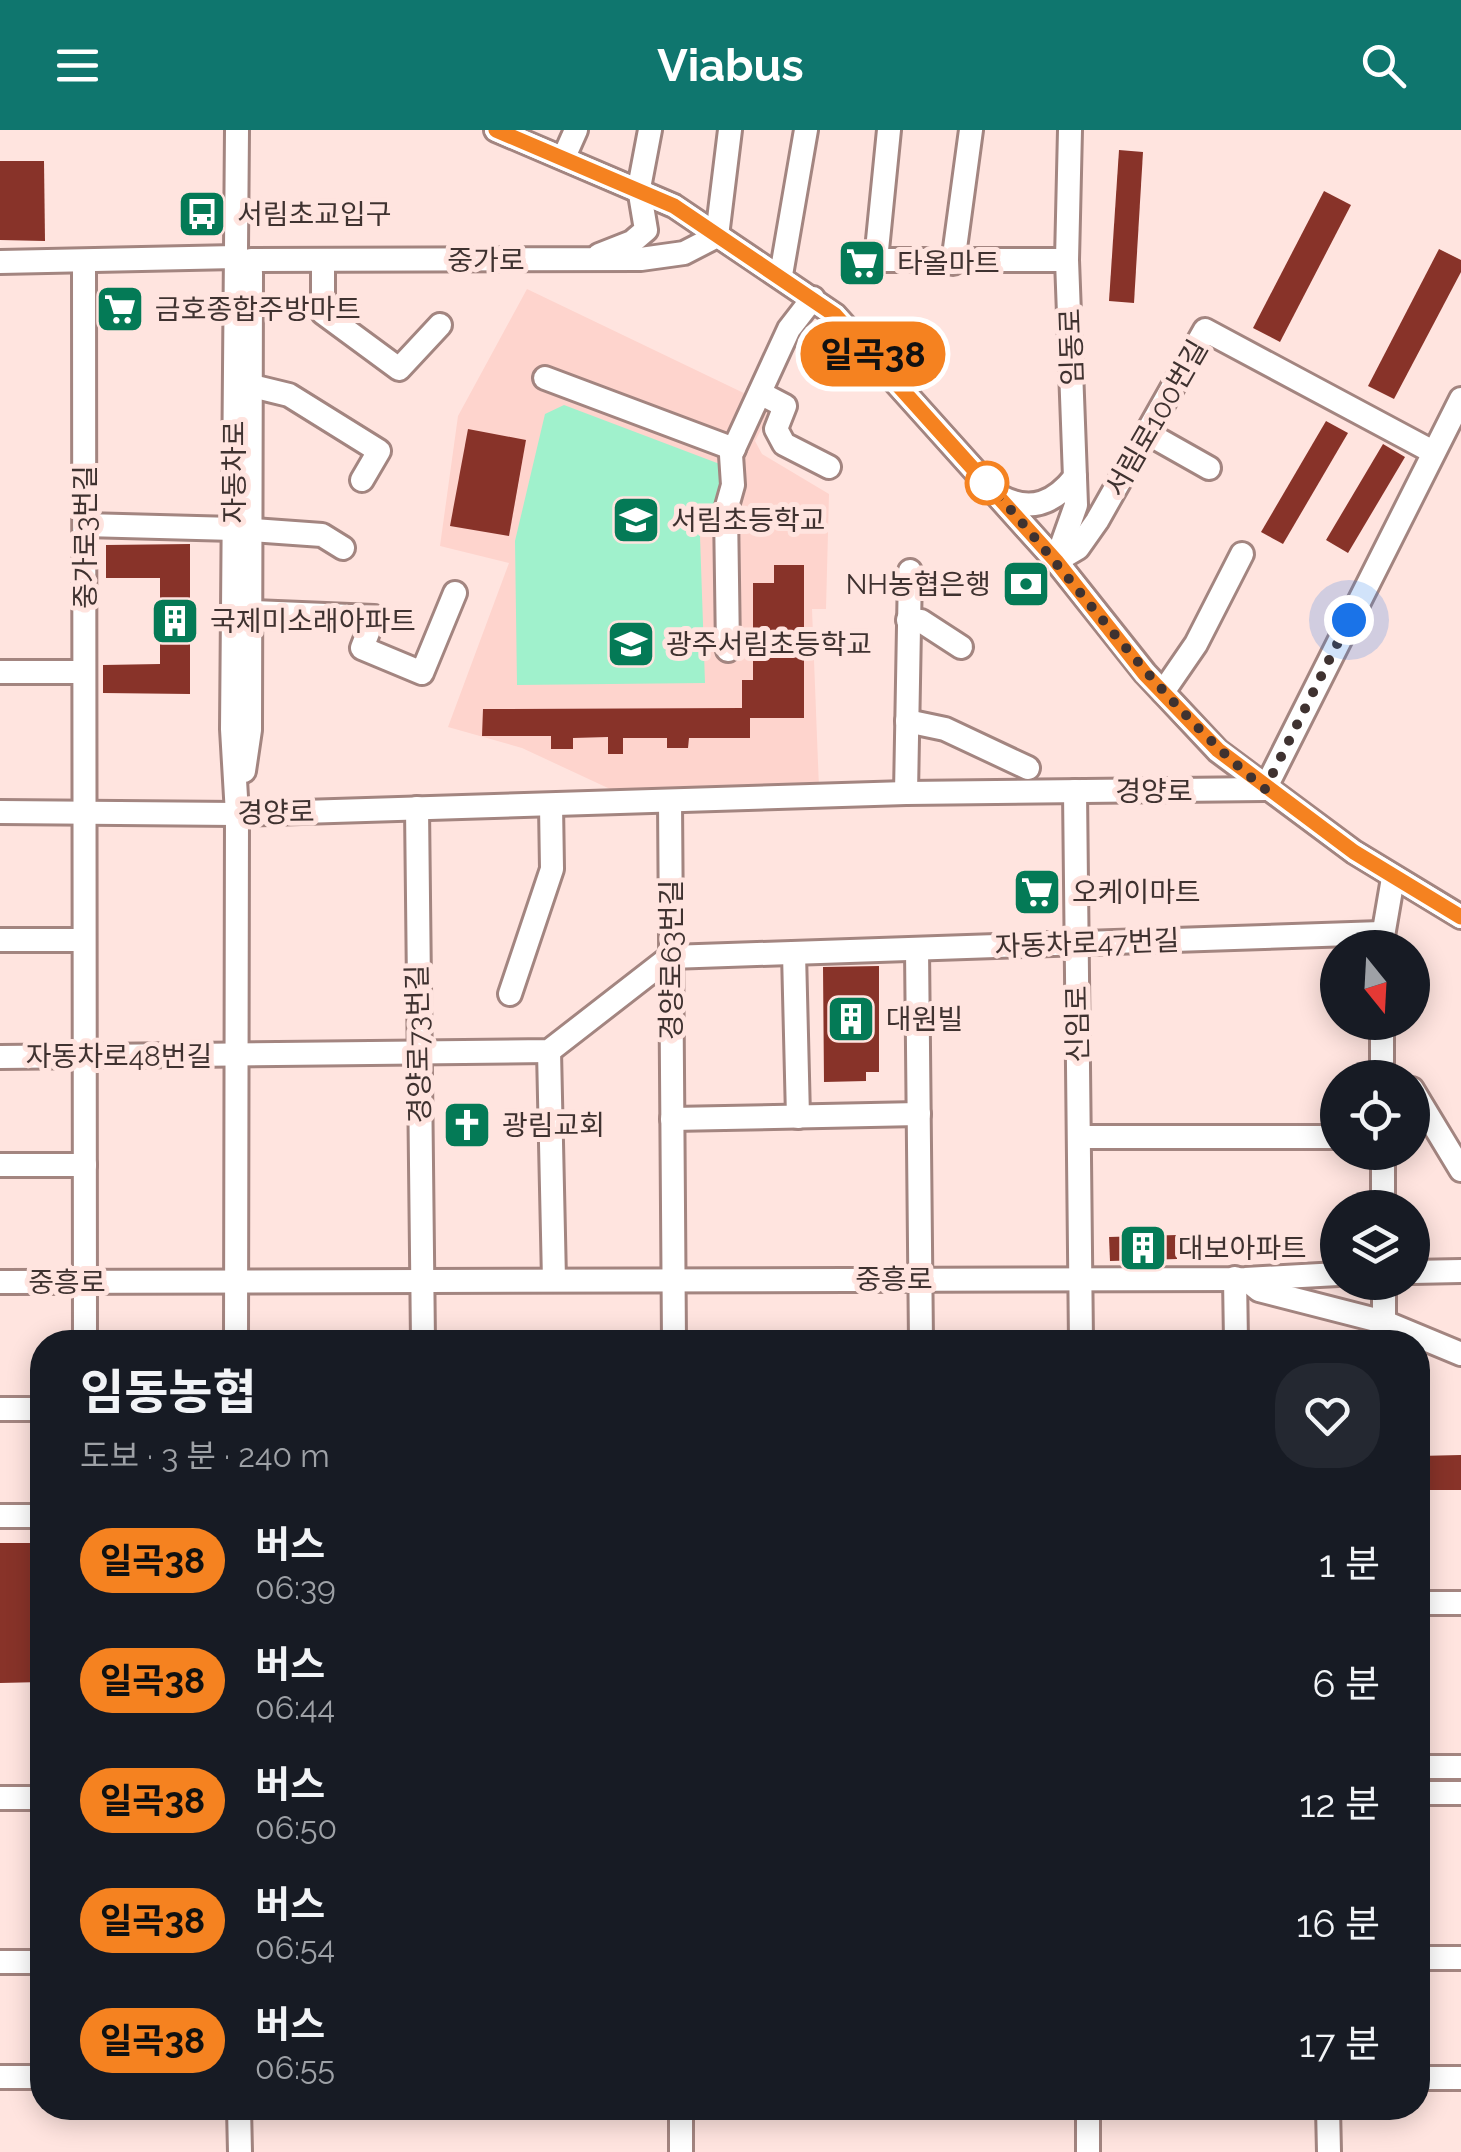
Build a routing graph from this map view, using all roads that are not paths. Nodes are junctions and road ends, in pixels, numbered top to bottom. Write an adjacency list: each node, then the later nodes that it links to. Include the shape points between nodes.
1 (236, 130): 14 (street, 자동차로)
2 (250, 130): 14 (street, 자동차로)
3 (496, 130): 11 (street)
4 (576, 130): 11 (street)
5 (650, 130): 12 (street)
6 (730, 130): 13 (street)
7 (806, 130): 21 (street)
8 (889, 130): 20 (street, via 876,260)
9 (970, 130): 20 (street)
10 (1070, 130): 16 (street, 임동로)
11 (564, 156): 12 (street)
12 (639, 188): 13 (street); 15 (street, via 648,218 642,236)
13 (718, 236): 15 (street, 중가로, via 663,257); 21 (street)
14 (243, 258): 17 (street, 중가로); 19 (street, 중가로); 25 (street, 자동차로); 37 (street, 자동차로)
15 (586, 260): 17 (street, 중가로)
16 (1067, 260): 20 (street); 33 (street, 임동로)
17 (323, 261): 23 (street, via 323,313 399,369)
18 (0, 262): 19 (street, 중가로)
19 (84, 262): 36 (street, 중가로3번길)
20 (952, 263)
21 (781, 275): 22 (street)
22 (812, 298): 26 (street, via 789,329); 35 (street, via 878,360)
23 (440, 324)
24 (545, 378): 29 (street)
25 (252, 386): 34 (street, via 290,395 379,451); 37 (street, 자동차로)
26 (760, 393): 29 (street); 31 (street, via 785,406 776,430 784,444)
27 (1461, 399): 30 (street)
28 (1148, 433): 30 (street, 서림로100번길, via 1206,330); 32 (street); 40 (street, 서림로100번길, via 1078,548)
29 (734, 450): 46 (street, via 726,510)
30 (1433, 452): 52 (street)
31 (829, 467)
32 (1210, 468)
33 (1076, 477): 35 (street, via 1044,503 1020,505); 40 (street, 임동로, via 1074,516)
34 (362, 480)
35 (998, 496): 40 (street)
36 (85, 525): 37 (street); 48 (street, 중가로3번길)
37 (243, 530): 38 (street, via 322,536); 43 (street, 자동차로); 60 (street, 자동차로, via 232,729)
38 (343, 548)
39 (1242, 554): 49 (street)
40 (1056, 561): 49 (street)
41 (910, 571): 44 (street)
42 (454, 594): 43 (street, via 422,673 362,648 374,617)
43 (252, 612): 60 (street, 자동차로, via 250,730)
44 (908, 620): 45 (street, via 922,621); 50 (street)
45 (961, 647)
46 (728, 650)
47 (0, 672): 48 (street)
48 (84, 672): 59 (street, 중가로3번길)
49 (1163, 692): 52 (street)
50 (906, 721): 51 (street, via 944,729); 54 (street)
51 (1028, 768)
52 (1265, 789): 53 (street, 경양로); 61 (street)
53 (1075, 791): 54 (street, 경양로); 67 (street, 신임로)
54 (906, 793): 55 (street, 경양로)
55 (670, 801): 56 (street, 경양로); 70 (street, 경양로63번길)
56 (551, 805): 57 (street, 경양로); 71 (street, via 552,868)
57 (417, 808): 60 (street, 경양로); 73 (street, 경양로73번길)
58 (0, 812): 59 (street, 경양로)
59 (83, 812): 60 (street, 경양로); 65 (street, 중가로3번길)
60 (237, 814): 75 (street, 자동차로)
61 (1393, 878): 62 (street); 63 (street)
62 (1461, 917)
63 (1383, 930)
64 (0, 940): 65 (street)
65 (84, 940): 74 (street, 중가로3번길)
66 (1320, 941): 67 (street, 자동차로47번길)
67 (1076, 943): 68 (street, 자동차로47번길); 81 (street, 신임로)
68 (917, 949): 69 (street, 자동차로47번길); 77 (street)
69 (794, 953): 70 (street, 자동차로47번길); 78 (street)
70 (670, 957): 72 (street); 79 (street, 경양로63번길)
71 (510, 994)
72 (549, 1051): 73 (street); 93 (street)
73 (417, 1054): 75 (street); 92 (street, 경양로73번길)
74 (84, 1056): 75 (street, 자동차로48번길); 76 (street, 자동차로48번길); 83 (street, 중가로3번길)
75 (238, 1056): 95 (street, 자동차로)
76 (0, 1057)
77 (918, 1114): 78 (street); 90 (street)
78 (798, 1116): 79 (street)
79 (672, 1119): 94 (street, 경양로63번길)
80 (1430, 1119): 85 (street)
81 (1079, 1136): 82 (street); 91 (street, 신임로)
82 (1320, 1137)
83 (85, 1164): 84 (street); 97 (street, 중가로3번길)
84 (0, 1165)
85 (1461, 1170)
86 (1461, 1270): 87 (street)
87 (1430, 1271)
88 (1320, 1275): 89 (street, 중흥로)
89 (1240, 1278): 91 (street, 중흥로); 105 (street); 106 (street)
90 (920, 1279): 91 (street, 중흥로); 94 (street, 중흥로); 103 (street)
91 (1081, 1279): 104 (street, 신임로)
92 (422, 1280): 93 (street, 중흥로); 95 (street, 중흥로); 101 (street, 경양로73번길)
93 (554, 1280): 94 (street, 중흥로)
94 (673, 1280): 102 (street, 경양로63번길)
95 (236, 1281): 97 (street, 중흥로); 100 (street, 자동차로)
96 (0, 1282): 97 (street, 중흥로)
97 (85, 1282): 99 (street, 중가로3번길)
98 (1384, 1300): 107 (street)
99 (85, 1330)
100 (236, 1330)
101 (422, 1330)
102 (674, 1330)
103 (921, 1330)
104 (1081, 1330)
105 (1237, 1330)
106 (1378, 1330)
107 (1384, 1330)
108 (1430, 1345): 109 (street)
109 (1461, 1354)
110 (0, 1409): 111 (street)
111 (30, 1409)
112 (0, 1516): 113 (street)
113 (30, 1516)
114 (1430, 1603): 115 (street)
115 (1461, 1603)
116 (1461, 1767): 117 (street)
117 (1430, 1768)
118 (1461, 1793): 119 (street)
119 (1430, 1794)
120 (0, 1798): 121 (street)
121 (30, 1798)
122 (1430, 1958): 123 (street)
123 (1461, 1958)
124 (0, 1962): 125 (street)
125 (30, 1962)
126 (0, 2077): 127 (street)
127 (30, 2077)
128 (1430, 2078): 129 (street)
129 (1461, 2078)
130 (239, 2120): 134 (street)
131 (681, 2120): 135 (street)
132 (1088, 2120): 136 (street)
133 (1328, 2120): 137 (street)
134 (240, 2152)
135 (681, 2152)
136 (1088, 2152)
137 (1329, 2152)

